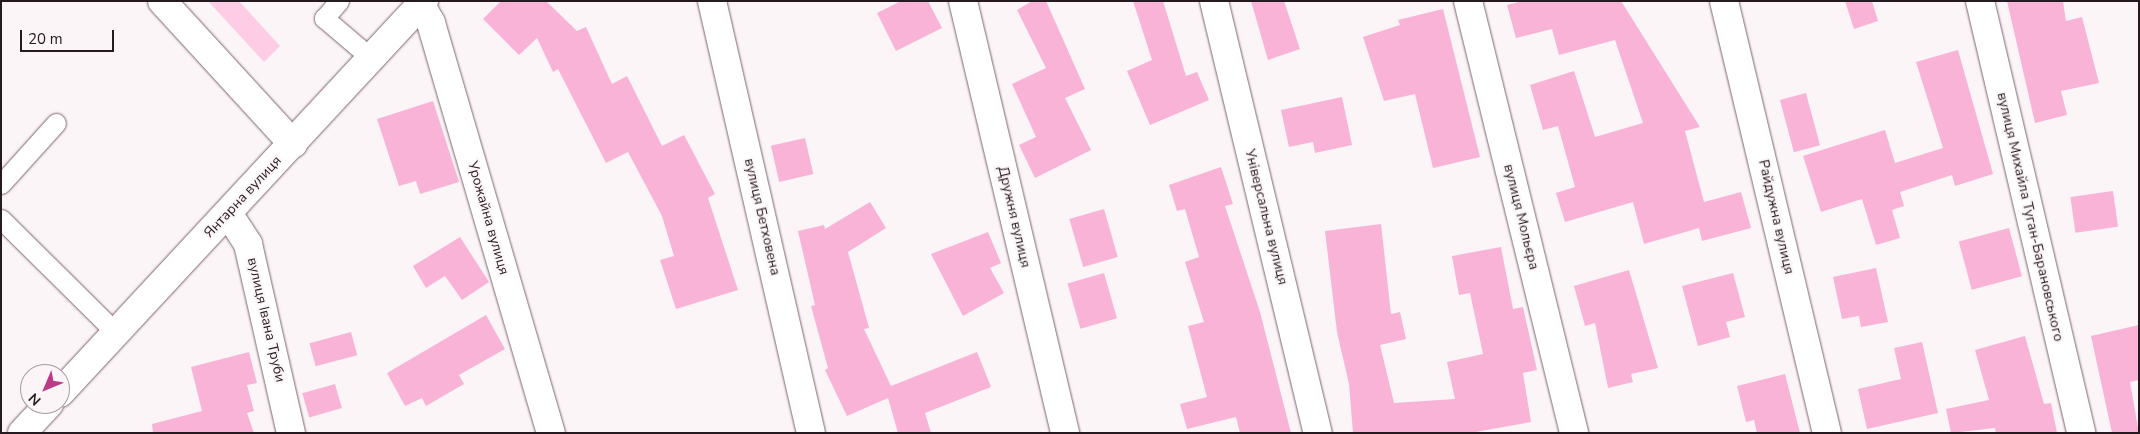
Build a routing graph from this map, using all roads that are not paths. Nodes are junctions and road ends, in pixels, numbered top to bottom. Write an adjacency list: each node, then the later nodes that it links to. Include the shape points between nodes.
1 (162, 1): 12 (street)
2 (339, 1): 10 (lane, via 324,18)
3 (712, 1): 22 (street, вулиця Бетховена)
4 (963, 1): 23 (street, Дружня вулиця)
5 (1214, 1): 24 (street, Універсальна вулиця)
6 (1468, 1): 25 (street, вулиця Мольєра)
7 (1724, 1): 26 (street, Райдужна вулиця)
8 (1980, 1): 27 (street, вулиця Михайла Туган-Барановського)
9 (422, 3): 10 (street, Янтарна вулиця); 21 (street, Урожайна вулиця, via 431,23)
10 (371, 58): 12 (street, Янтарна вулиця)
11 (56, 123): 13 (lane)
12 (293, 144): 14 (street, Янтарна вулиця)
13 (1, 184)
14 (228, 213): 16 (street, Янтарна вулиця); 20 (street, вулиця Івана Труби, via 248,244)
15 (1, 220): 16 (lane)
16 (116, 333): 17 (street, Янтарна вулиця)
17 (70, 382)
18 (40, 414): 19 (street)
19 (22, 433)
20 (291, 433)
21 (550, 433)
22 (812, 433)
23 (1065, 433)
24 (1318, 433)
25 (1574, 433)
26 (1827, 433)
27 (2081, 433)

